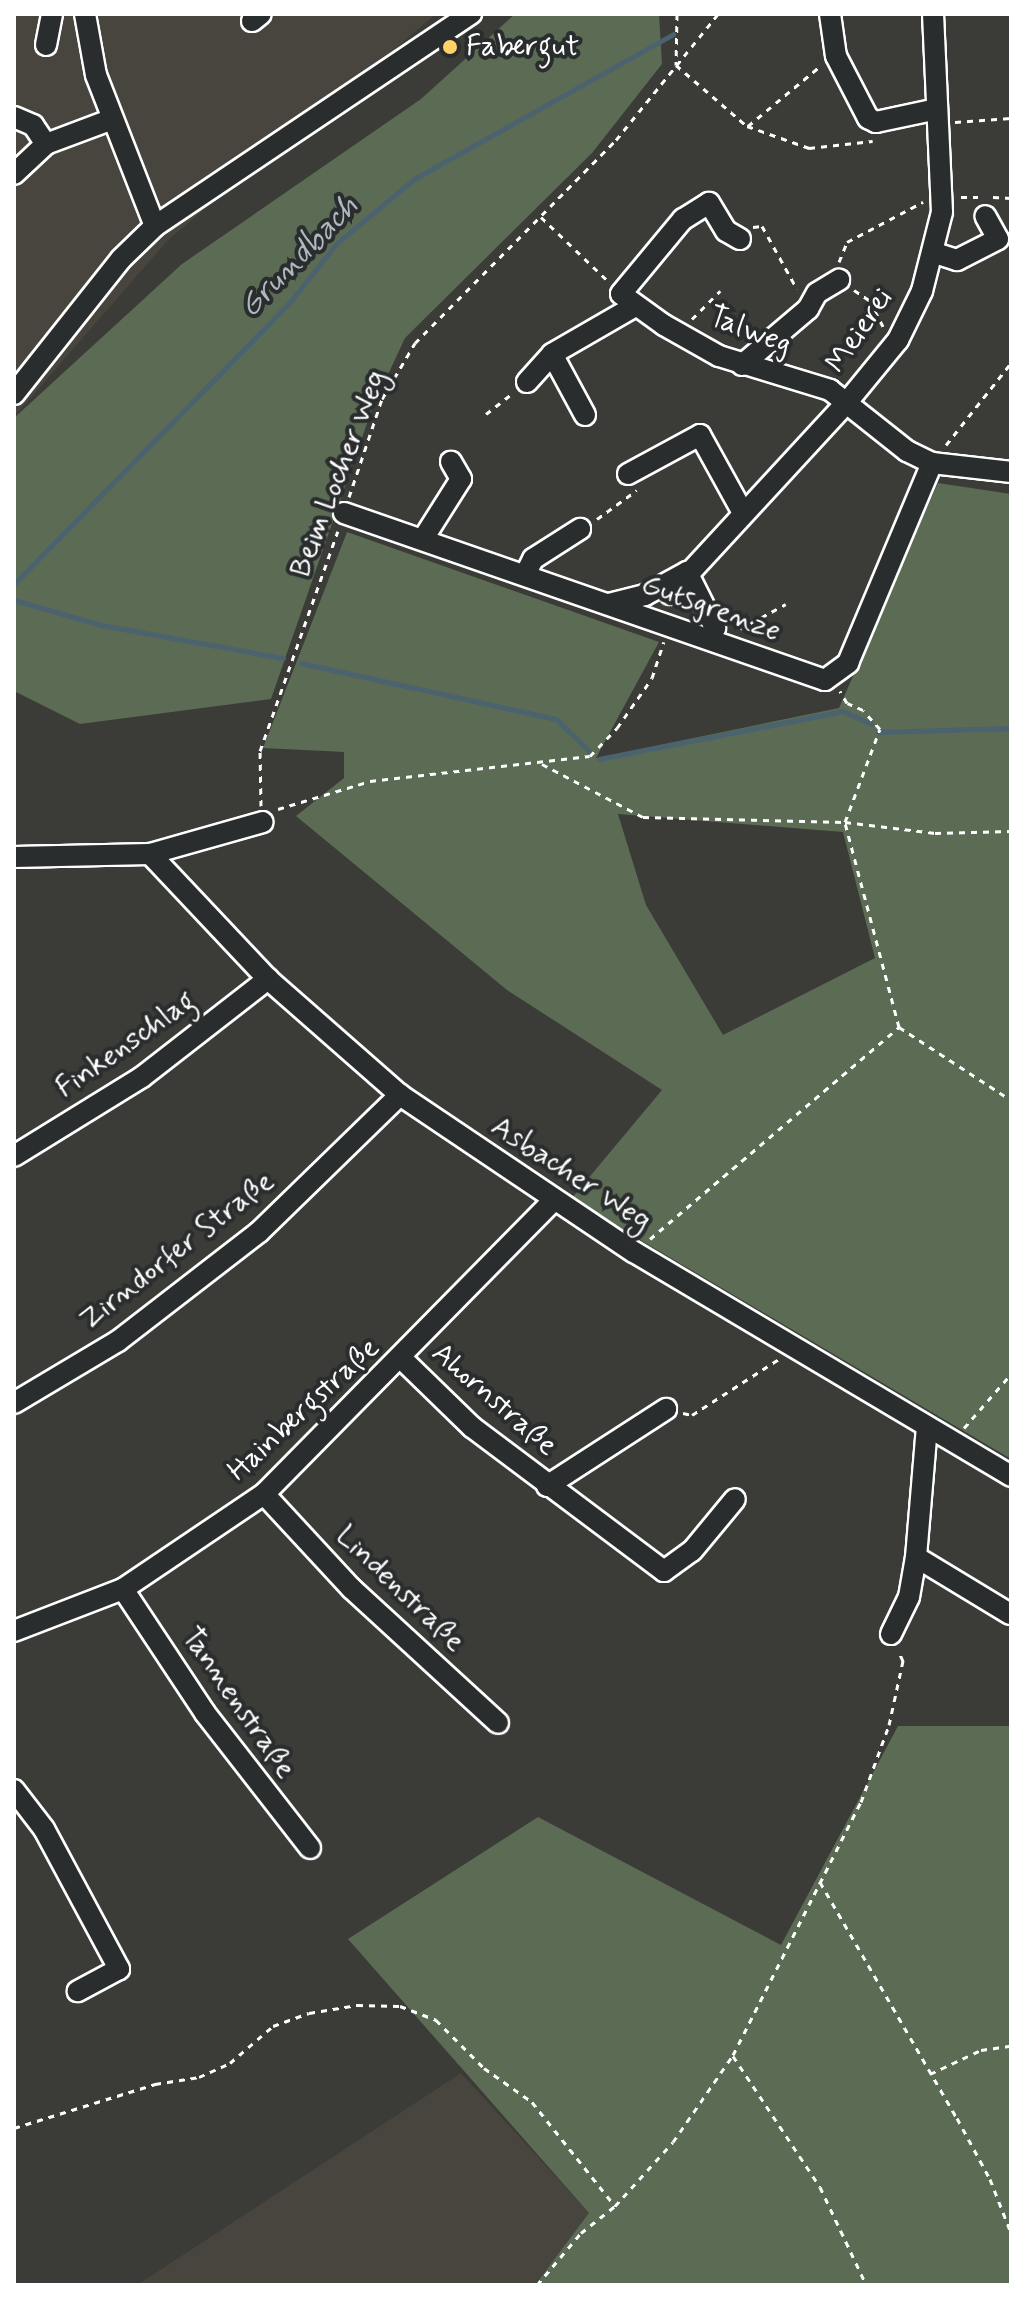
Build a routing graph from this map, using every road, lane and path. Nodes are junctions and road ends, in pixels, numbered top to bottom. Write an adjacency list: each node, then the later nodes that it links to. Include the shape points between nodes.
1 (52, 14): 8 (street)
2 (85, 14): 14 (street)
3 (471, 14): 23 (street)
4 (677, 14): 10 (path)
5 (718, 14): 10 (path, Beim Locher Weg)
6 (830, 14): 9 (street)
7 (933, 14): 12 (street, Meierei)
8 (46, 45)
9 (836, 56): 12 (street, via 871,121); 15 (path, via 799,80)
10 (676, 65): 15 (path); 22 (path, Beim Locher Weg, via 616,140)
11 (14, 117): 17 (street, via 33,125)
12 (938, 117): 13 (path); 19 (street, Meierei)
13 (1011, 118)
14 (110, 120): 17 (street); 23 (street)
15 (747, 126): 16 (path, via 809,148)
16 (886, 137)
17 (46, 144): 18 (street)
18 (14, 174)
19 (942, 196): 20 (path); 25 (street, Meierei); 26 (path, via 847,242 839,258)
20 (1011, 198)
21 (985, 216): 25 (street, via 998,239 957,260)
22 (541, 217): 28 (path); 44 (path, Beim Locher Weg, via 415,343 382,399)
23 (155, 226): 36 (street, via 121,259)
24 (733, 235): 28 (street, via 709,203 688,215); 29 (path, via 762,226)
25 (935, 253): 31 (street, Meierei)
26 (839, 280): 29 (street, via 817,293); 31 (path, via 869,300 882,325)
27 (720, 291): 30 (path)
28 (628, 300): 30 (street, Talweg); 32 (street)
29 (808, 309): 34 (street)
30 (677, 334): 34 (street, Talweg)
31 (898, 340): 37 (street, Meierei)
32 (552, 354): 35 (street); 39 (street)
33 (1011, 363): 41 (path)
34 (742, 365): 37 (street, Talweg, via 830,390)
35 (527, 382): 38 (path)
36 (14, 394)
37 (848, 401): 41 (street, Talweg, via 907,451); 45 (street, Meierei)
38 (486, 414)
39 (585, 415)
40 (451, 462): 47 (street, via 461,479)
41 (932, 463): 42 (street); 55 (street, via 848,663)
42 (1011, 472)
43 (628, 474): 45 (street, via 700,435); 46 (path, via 639,493)
44 (344, 513): 47 (street, Gutsgrenze); 57 (path, Beim Locher Weg, via 260,751)
45 (743, 513): 48 (street, Meierei)
46 (580, 529): 49 (street, via 533,559)
47 (423, 539): 49 (street, Gutsgrenze)
48 (687, 572): 50 (street, Meierei); 51 (street, Meierei, via 645,595); 54 (street)
49 (526, 573): 51 (street, Gutsgrenze)
50 (670, 594)
51 (609, 604): 53 (street, Gutsgrenze)
52 (786, 604): 54 (path)
53 (670, 626): 54 (street, Gutsgrenze); 56 (path, via 652,678 617,728 590,756)
54 (716, 635): 55 (street, Gutsgrenze, via 818,678)
55 (833, 678): 58 (path, via 847,703 863,710 880,729)
56 (542, 764): 57 (path, via 370,781 284,805); 58 (path, via 643,817)
57 (263, 822): 60 (street)
58 (845, 822): 59 (path, via 935,833); 63 (path)
59 (1011, 831)
60 (150, 854): 61 (street); 62 (street, Asbacher Weg)
61 (14, 857)
62 (268, 979): 64 (street, Asbacher Weg); 66 (street, Finkenschlag, via 142,1077)
63 (899, 1027): 65 (path); 68 (path)
64 (400, 1095): 67 (street, Asbacher Weg); 72 (street, Zirndorfer Straße, via 259,1232 118,1341)
65 (1011, 1100)
66 (14, 1156)
67 (553, 1201): 68 (street, Asbacher Weg); 70 (street, Hainbergstraße)
68 (634, 1252): 69 (street, Asbacher Weg)
69 (796, 1348): 73 (path, via 692,1415); 74 (street, Asbacher Weg)
70 (402, 1359): 77 (street, Ahornstraße, via 472,1427); 78 (street, Hainbergstraße)
71 (1011, 1374): 75 (path)
72 (14, 1403)
73 (666, 1409): 77 (street, Ahornstraße)
74 (927, 1427): 75 (street, Asbacher Weg); 80 (street)
75 (952, 1442): 76 (street, Asbacher Weg)
76 (1011, 1476)
77 (547, 1486): 79 (street, Ahornstraße, via 664,1571 692,1551)
78 (264, 1494): 81 (street, Hainbergstraße); 85 (street, Lindenstraße, via 352,1589)
79 (735, 1499)
80 (916, 1557): 82 (street); 84 (street, via 909,1597)
81 (123, 1589): 83 (street, Hainbergstraße); 87 (street, Tannenstraße, via 205,1713)
82 (1010, 1614)
83 (14, 1631)
84 (891, 1634): 88 (path, via 903,1661 889,1725 861,1802)
85 (498, 1723)
86 (14, 1790): 89 (street, via 44,1829 119,1969)
87 (310, 1848)
88 (819, 1881): 91 (path); 92 (path)
89 (78, 1991)
90 (1011, 2046): 92 (path, via 981,2050)
91 (733, 2055): 94 (path, via 673,2142); 96 (path, via 820,2187)
92 (930, 2074): 95 (path, via 990,2179)
93 (14, 2128): 94 (path, via 155,2084 199,2077 230,2063 273,2026 309,2013 357,2005 400,2006 436,2020 484,2068 532,2102)
94 (615, 2206): 97 (path, via 581,2233)
95 (1011, 2233)
96 (864, 2280)
97 (537, 2285)

